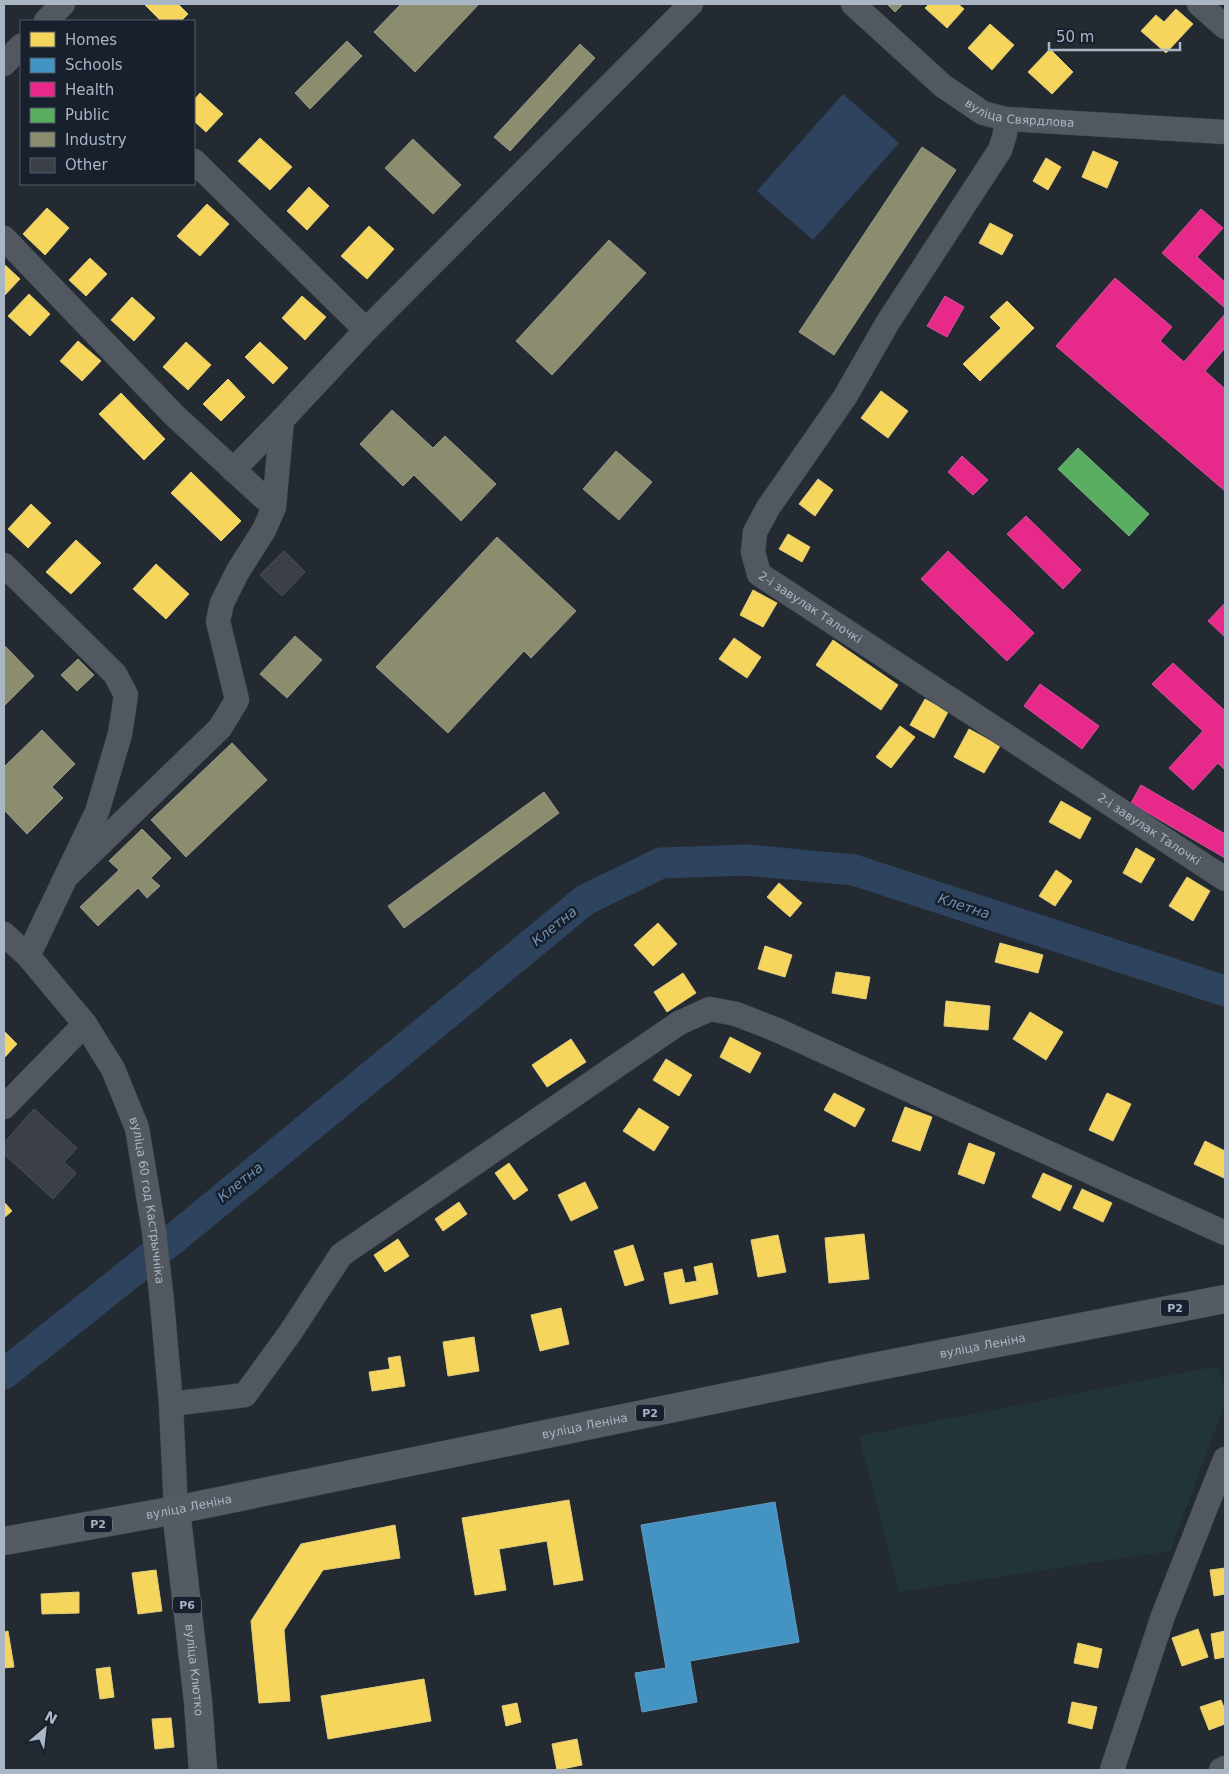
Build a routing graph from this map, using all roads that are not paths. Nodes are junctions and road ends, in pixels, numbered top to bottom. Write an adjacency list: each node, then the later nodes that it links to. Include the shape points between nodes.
1 (63, 4): 5 (street)
2 (692, 4): 13 (street)
3 (853, 4): 9 (street, вуліца Свярдлова, via 943,86 983,113)
4 (1199, 4): 6 (street)
5 (47, 20)
6 (1225, 26)
7 (20, 47): 8 (street)
8 (4, 64)
9 (1006, 119): 10 (street, вуліца Свярдлова); 19 (street, 2-і завулак Талочкі, via 1000,150 888,322 845,397 768,508 755,532 753,552 759,574)
10 (1225, 132)
11 (195, 162): 13 (street)
12 (4, 238): 15 (street, via 174,415)
13 (366, 330): 14 (street)
14 (282, 420): 15 (street); 16 (street)
15 (233, 470): 16 (street)
16 (274, 507): 18 (street, via 222,603 218,621 236,700 220,728)
17 (4, 565): 18 (street, via 115,674 126,695 120,734 97,812)
18 (66, 877): 21 (street)
19 (1225, 879)
20 (4, 934): 21 (street, вуліца 60 год Кастрычніка)
21 (28, 956): 22 (street, вуліца 60 год Кастрычніка)
22 (85, 1024): 23 (street); 26 (street, вуліца 60 год Кастрычніка, via 113,1069 136,1128 154,1231)
23 (4, 1106)
24 (1225, 1233): 26 (street, via 777,1030 736,1014 710,1009 680,1023 341,1255 245,1394)
25 (1225, 1298): 28 (main road, вуліца Леніна / Р2)
26 (171, 1404): 28 (street, вуліца 60 год Кастрычніка)
27 (1225, 1459): 32 (street, via 1163,1616)
28 (176, 1510): 29 (main road, вуліца Леніна / Р2); 31 (main road, вуліца Клютко / Р6)
29 (4, 1541)
30 (1225, 1768): 33 (street)
31 (203, 1770)
32 (1112, 1770)
33 (1221, 1770)

